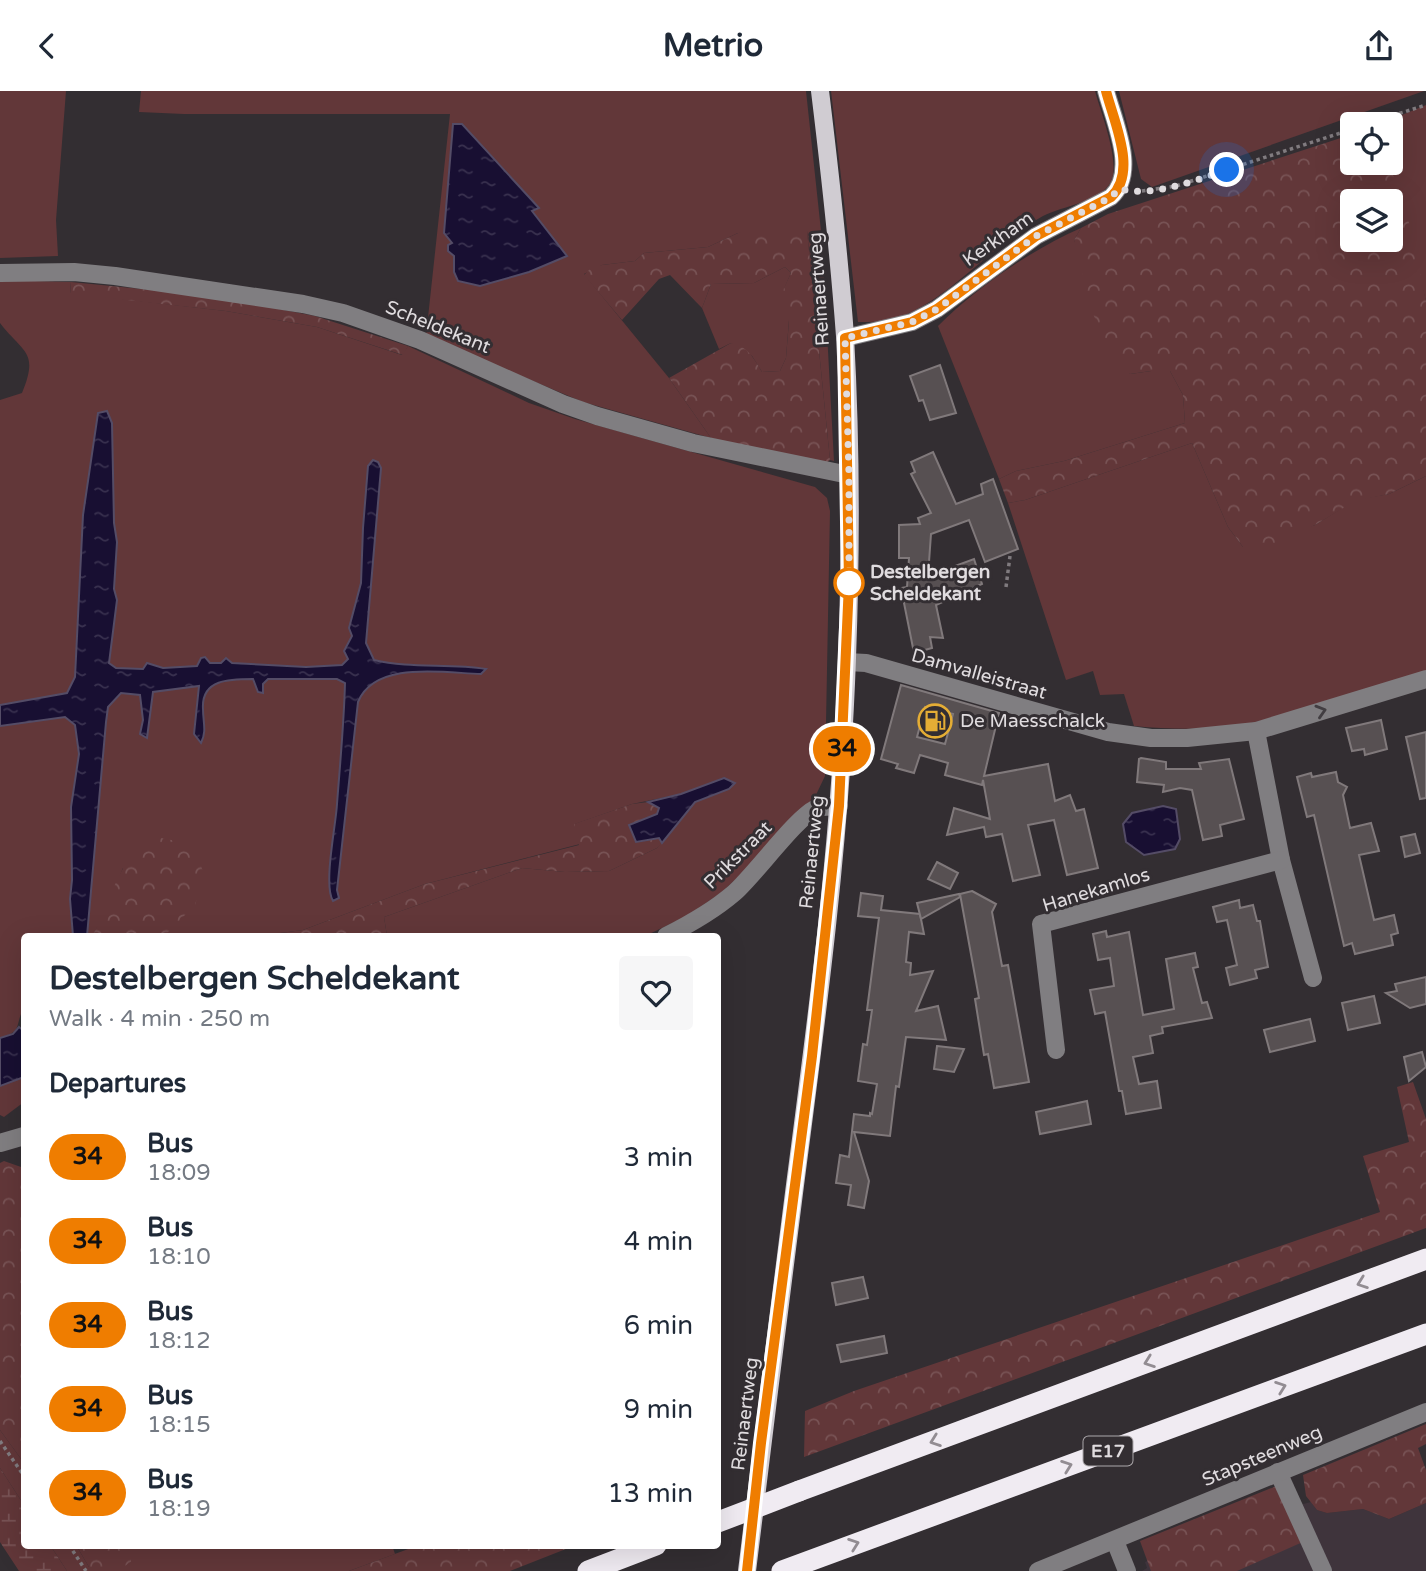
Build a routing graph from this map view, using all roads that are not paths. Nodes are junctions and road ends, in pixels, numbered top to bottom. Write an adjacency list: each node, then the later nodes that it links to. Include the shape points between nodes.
1 (820, 91): 4 (main road, Reinaertweg)
2 (1106, 91): 4 (street, Kerkham, via 1124,173 1111,197 1036,236 929,313 912,322)
3 (0, 273): 5 (street, Scheldekant, via 115,276 343,313 420,340 597,416 693,443)
4 (845, 338): 5 (main road, Reinaertweg)
5 (849, 475): 6 (main road, Reinaertweg)
6 (847, 662): 8 (street, Damvalleistraat, via 866,663 1108,732 1187,738); 9 (main road, Reinaertweg)
7 (1426, 679): 8 (street, Damvalleistraat, one-way to 7)
8 (1256, 731): 10 (street)
9 (839, 806): 11 (street, Prikstraat, via 816,809 734,893); 25 (main road, Reinaertweg)
10 (1281, 860): 12 (street); 13 (street, Hanekamlos, via 1041,924)
11 (672, 933)
12 (1313, 978)
13 (1056, 1050)
14 (21, 1137): 15 (street)
15 (0, 1143)
16 (1426, 1259): 20 (highway, one-way to 20, bridge)
17 (1426, 1334): 23 (highway, E17, one-way to 17)
18 (1426, 1412): 19 (street, Stapsteenweg)
19 (1278, 1472): 21 (street, Stapsteenweg); 28 (street)
20 (721, 1521)
21 (1115, 1541): 26 (street, Stapsteenweg); 27 (street)
22 (646, 1549): 24 (highway)
23 (786, 1569)
24 (589, 1571)
25 (747, 1571)
26 (1038, 1571)
27 (1127, 1571)
28 (1323, 1571)

